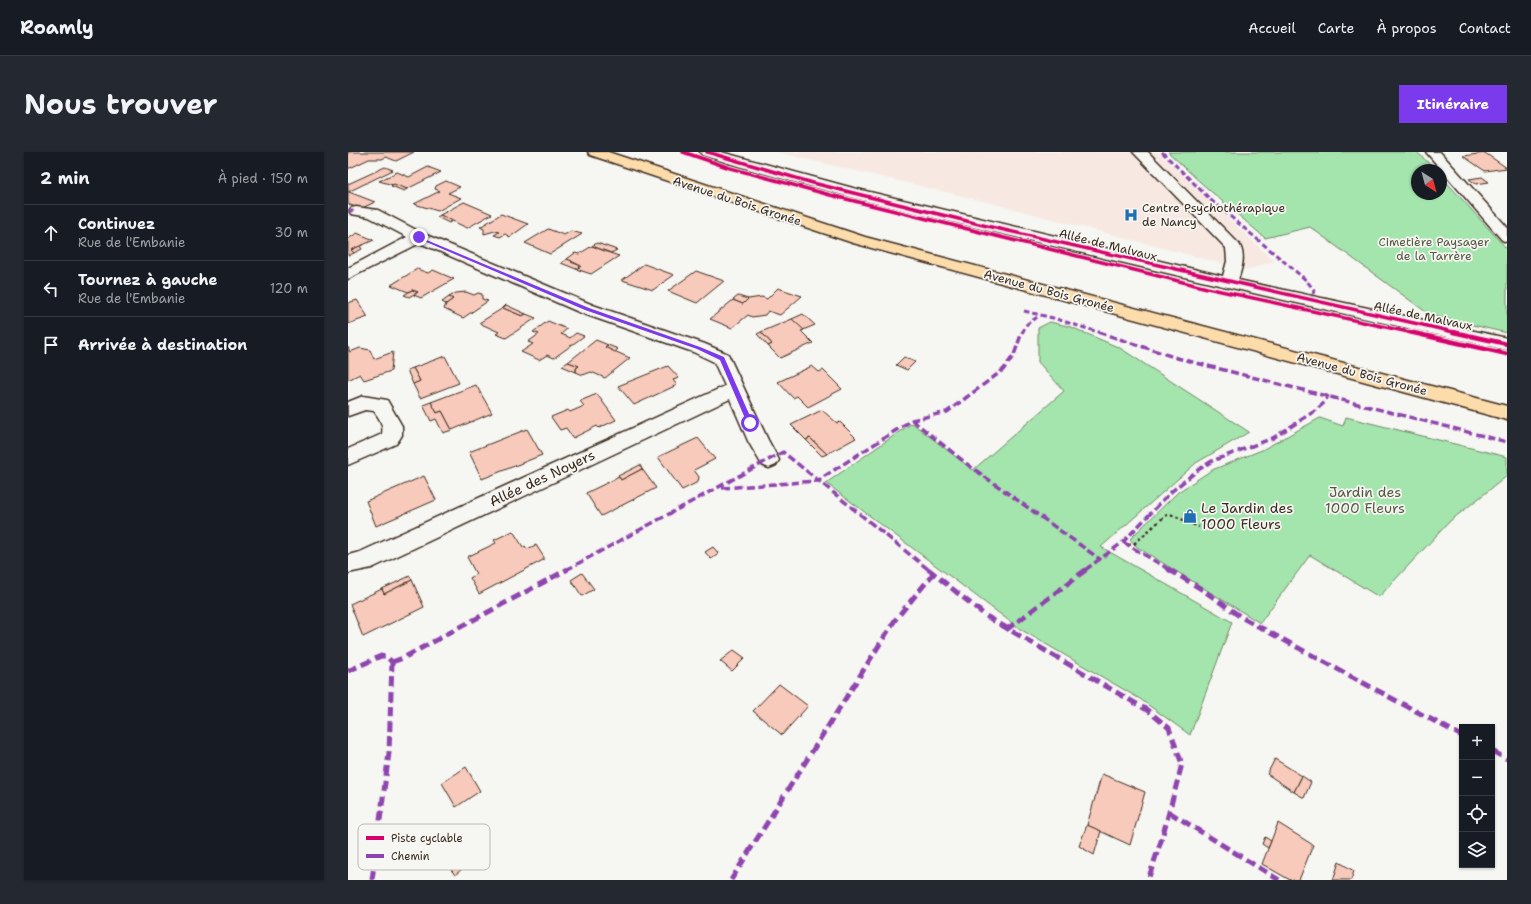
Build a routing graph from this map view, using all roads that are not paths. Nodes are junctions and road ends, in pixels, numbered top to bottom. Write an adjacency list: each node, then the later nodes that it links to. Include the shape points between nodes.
1 (595, 152): 15 (main road, Avenue du Bois Gronée, via 859,240)
2 (636, 152): 13 (main road, Avenue du Bois Gronée, via 739,192 864,231)
3 (707, 152): 10 (street, Allée de Malvaux, via 864,196)
4 (1140, 152): 10 (street, via 1233,247 1236,253 1235,261)
5 (1433, 152): 8 (street)
6 (356, 211): 7 (street, via 373,212)
7 (419, 237): 9 (street); 12 (street, via 587,309 716,355 722,358)
8 (1507, 237)
9 (348, 274)
10 (1228, 283): 11 (street, Allée de Malvaux)
11 (1507, 344)
12 (736, 390): 17 (street); 18 (street, Allée des Noyers, via 364,561)
13 (1507, 400)
14 (348, 409): 16 (street, via 362,403 380,404 394,429 389,439)
15 (1507, 413)
16 (348, 457)
17 (769, 460)
18 (348, 564)

